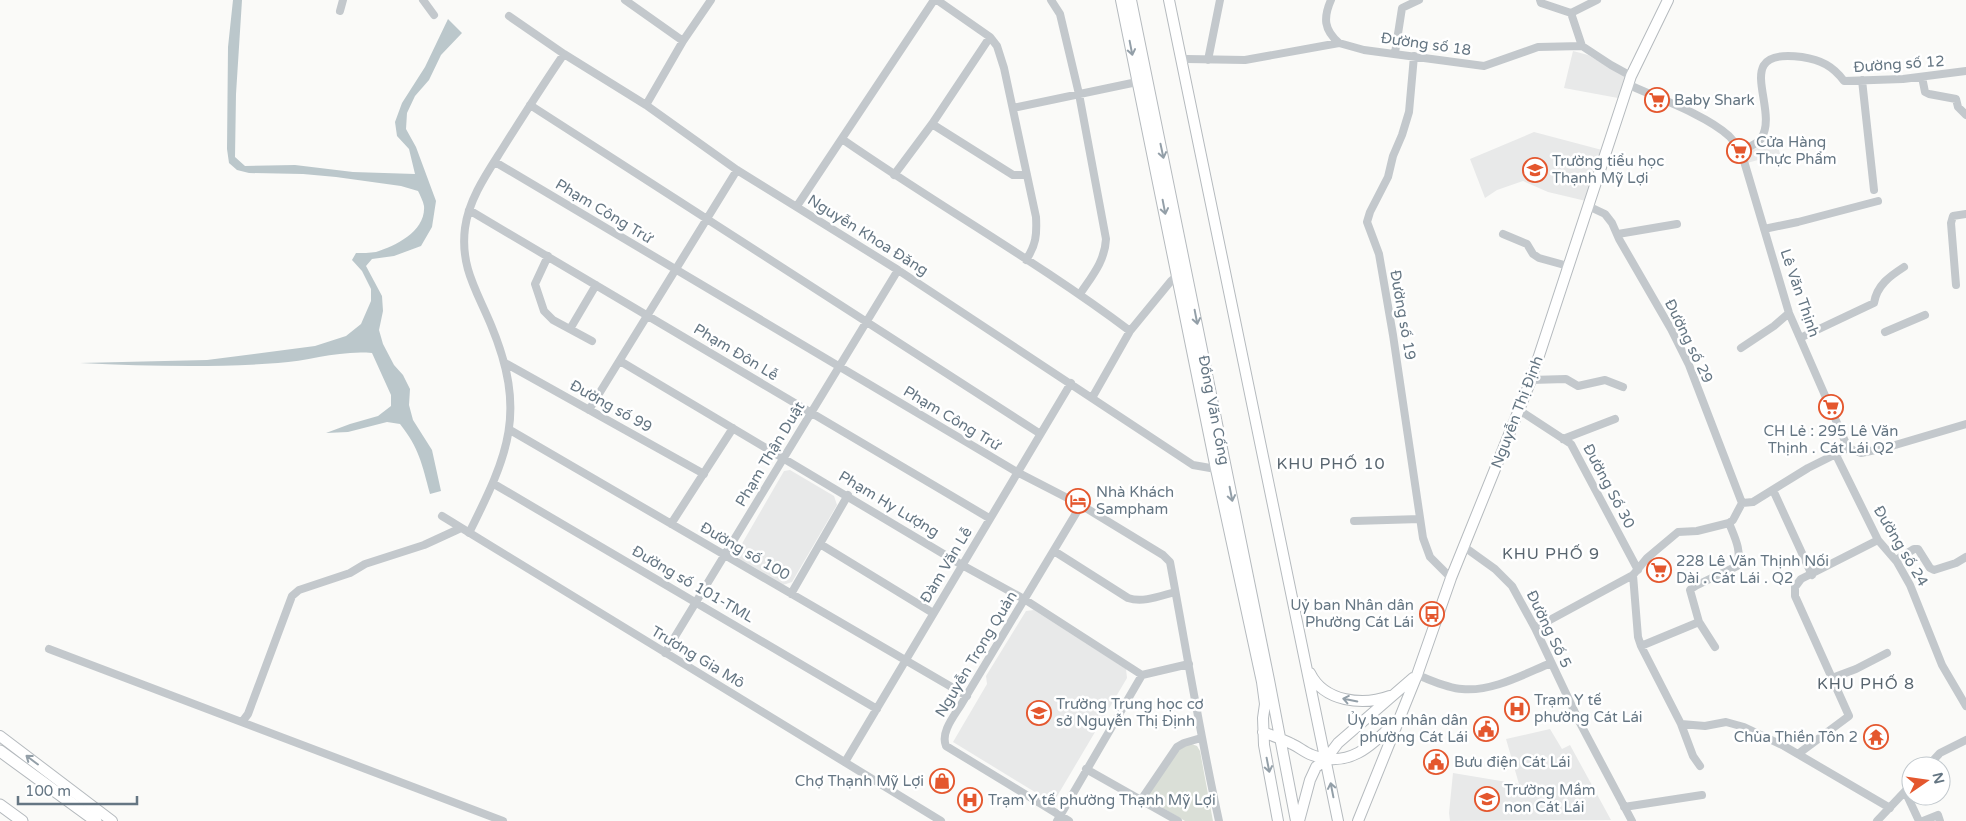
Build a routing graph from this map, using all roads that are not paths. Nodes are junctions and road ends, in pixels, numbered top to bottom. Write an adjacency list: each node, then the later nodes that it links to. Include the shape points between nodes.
1 (343, 0): 18 (street)
2 (423, 0): 20 (street)
3 (711, 0): 23 (street)
4 (935, 0): 22 (street); 44 (street)
5 (1051, 0): 36 (street, via 1060,14)
6 (1122, 0): 35 (main road, Đồng Văn Cống, one-way to 35)
7 (1131, 0): 67 (main road, Đồng Văn Cống, one-way to 67)
8 (1169, 0): 78 (main road)
9 (1174, 0): 29 (main road)
10 (1220, 0): 30 (street)
11 (1332, 0): 24 (street, via 1325,21 1330,36)
12 (1419, 0): 17 (street)
13 (1540, 0): 19 (street)
14 (1597, 0): 19 (street)
15 (1668, 0): 33 (main road, Nguyễn Thị Định)
16 (631, 1): 23 (street)
17 (1401, 4): 26 (street)
18 (340, 11)
19 (1571, 13): 25 (street)
20 (434, 15)
21 (509, 16): 27 (street, Nguyễn Khoa Đăng)
22 (990, 37): 41 (street, via 997,46); 43 (street)
23 (683, 41): 40 (street)
24 (1339, 43): 26 (street, Đường số 18); 30 (street, Đường số 18, via 1245,60)
25 (1582, 46): 28 (street, Đường số 18, via 1538,47 1484,66); 33 (street)
26 (1395, 53): 28 (street, Đường số 18)
27 (564, 54): 39 (street); 40 (street, Nguyễn Khoa Đăng)
28 (1414, 56): 111 (street, Đường số 19, via 1409,112 1388,177 1367,222 1379,254)
29 (1187, 60): 30 (street, Đường số 18); 78 (main road)
30 (1208, 60)
31 (1966, 71): 32 (street, Đường số 12)
32 (1922, 77): 34 (street, Đường số 12); 37 (street, via 1925,92)
33 (1630, 80): 45 (street, Lê Văn Thịnh, via 1729,136); 53 (main road, Nguyễn Thị Định)
34 (1862, 80): 45 (street, Đường số 12, via 1844,81 1828,64 1810,58 1781,56 1768,60 1761,76 1766,116 1764,130 1760,140); 50 (street)
35 (1137, 82): 36 (street); 67 (main road, Đồng Văn Cống, one-way to 67)
36 (1079, 94): 41 (street); 70 (street, via 1106,239 1101,262)
37 (1956, 99): 38 (street); 42 (street, via 1958,108)
38 (1966, 99)
39 (530, 105): 46 (street); 56 (street)
40 (646, 105): 47 (street, Nguyễn Khoa Đăng)
41 (1013, 108): 49 (street)
42 (1966, 115)
43 (932, 124): 48 (street); 49 (street, via 1013,174)
44 (842, 139): 48 (street); 52 (street)
45 (1741, 151): 58 (street, Lê Văn Thịnh)
46 (494, 162): 54 (street); 65 (street, Phạm Công Trứ)
47 (737, 170): 52 (street, Nguyễn Khoa Đăng); 56 (street)
48 (894, 175): 62 (street)
49 (1027, 175): 62 (street, via 1037,235)
50 (1874, 190)
51 (1878, 201): 58 (street)
52 (797, 206): 66 (street, Nguyễn Khoa Đăng)
53 (1588, 206): 60 (street, Đường số 29, via 1605,214); 63 (main road, Nguyễn Thị Định)
54 (469, 210): 61 (street, Phạm Đôn Lễ); 83 (street, via 464,249 468,274)
55 (1966, 214): 69 (street, via 1952,216 1951,223)
56 (707, 219): 65 (street); 74 (street)
57 (1677, 224): 60 (street)
58 (1764, 229): 71 (street, Lê Văn Thịnh)
59 (1503, 234): 63 (street, via 1527,245 1539,258)
60 (1618, 234): 107 (street, Đường số 29, via 1689,365)
61 (548, 256): 68 (street, Phạm Đôn Lễ); 75 (street, via 535,284 544,311)
62 (1026, 260): 70 (street)
63 (1568, 266): 85 (main road, Nguyễn Thị Định)
64 (1904, 267): 79 (street, via 1886,279 1875,295 1874,303)
65 (676, 269): 73 (street); 84 (street, Phạm Công Trứ)
66 (898, 270): 74 (street, Phạm Thận Duật); 86 (street, Nguyễn Khoa Đăng)
67 (1182, 272): 76 (street); 101 (main road, Đồng Văn Cống); 147 (main road, Đồng Văn Cống, one-way to 147)
68 (596, 285): 73 (street, Phạm Đôn Lễ); 75 (street)
69 (1956, 285)
70 (1080, 294): 76 (street)
71 (1789, 313): 79 (street, Lê Văn Thịnh); 81 (street)
72 (1926, 315): 77 (street)
73 (647, 316): 82 (street); 91 (street, Phạm Đôn Lễ)
74 (866, 322): 84 (street, Phạm Thận Duật); 96 (street)
75 (570, 330): 80 (street)
76 (1130, 331): 88 (street)
77 (1885, 332)
78 (1241, 333): 141 (main road)
79 (1800, 338): 98 (street, Lê Văn Thịnh)
80 (592, 341)
81 (1741, 348)
82 (620, 360): 89 (street); 94 (street, Phạm Hy Lượng)
83 (505, 363): 89 (street, Đường số 99); 95 (street, via 511,404)
84 (839, 366): 91 (street, Phạm Thận Duật); 102 (street, Phạm Công Trứ)
85 (1531, 380): 87 (street, via 1566,379 1578,386 1605,380); 90 (main road, Nguyễn Thị Định)
86 (1071, 383): 88 (street, Nguyễn Khoa Đăng); 96 (street, Đàm Văn Lễ)
87 (1623, 387)
88 (1092, 398): 101 (street, Nguyễn Khoa Đăng, via 1193,465)
89 (589, 410): 103 (street, Đường số 99)
90 (1519, 410): 97 (street, Đường Số 30); 119 (main road, Nguyễn Thị Định)
91 (811, 412): 100 (street, Phạm Thận Duật); 110 (street, Phạm Đôn Lễ)
92 (1616, 419): 97 (street)
93 (1966, 424): 98 (street, via 1861,453)
94 (733, 428): 100 (street, Phạm Hy Lượng); 103 (street)
95 (510, 430): 104 (street); 114 (street, Đường số 100)
96 (1039, 433): 102 (street, Đàm Văn Lễ)
97 (1563, 439): 125 (street, Đường Số 30, via 1571,444)
98 (1848, 448): 99 (street)
99 (1836, 455): 105 (street); 117 (street, Đường số 24)
100 (784, 457): 106 (street, Phạm Hy Lượng); 121 (street, Phạm Thận Duật)
101 (1216, 469): 147 (main road, Đồng Văn Cống)
102 (1016, 472): 108 (street, Phạm Công Trứ); 110 (street, Đàm Văn Lễ)
103 (704, 474): 114 (street)
104 (494, 484): 116 (street); 131 (street, Đường số 101-TML)
105 (1772, 490): 107 (street, via 1753,502); 126 (street)
106 (848, 495): 118 (street); 124 (street, Phạm Hy Lượng)
107 (1742, 503): 113 (street)
108 (1081, 505): 120 (street, Nguyễn Trọng Quản); 128 (street, Phạm Công Trứ, via 1170,562)
109 (442, 516): 115 (street, Trương Gia Mô)
110 (989, 518): 124 (street, Đàm Văn Lễ)
111 (1420, 519): 112 (street); 127 (street, Đường số 19, via 1430,557)
112 (1354, 521)
113 (1729, 523): 125 (street, via 1678,532 1647,558); 133 (street, via 1740,558 1737,566 1690,590)
114 (671, 524): 121 (street, Đường số 100)
115 (461, 528): 116 (street, Trương Gia Mô); 155 (street, via 296,592)
116 (469, 533): 138 (street, Trương Gia Mô)
117 (1878, 540): 123 (street, Đường số 24); 126 (street)
118 (820, 544): 129 (street); 132 (street)
119 (1463, 546): 127 (main road, Nguyễn Thị Định); 134 (street, Đường Số 5, via 1495,568 1512,586)
120 (1054, 551): 128 (street, via 1128,598 1144,599); 130 (street, Nguyễn Trọng Quản)
121 (724, 555): 129 (street, Đường số 100); 131 (street, Phạm Thận Duật)
122 (1966, 557): 123 (street, via 1934,570 1918,549)
123 (1896, 560): 151 (street, Đường số 24, via 1918,601 1942,665)
124 (962, 565): 130 (street, Phạm Hy Lượng); 132 (street, Đàm Văn Lễ)
125 (1635, 573): 134 (street); 135 (street)
126 (1812, 574): 146 (street, via 1801,579 1795,587 1795,596)
127 (1451, 578): 145 (main road, Nguyễn Thị Định)
128 (1175, 592): 143 (street, Phạm Công Trứ)
129 (792, 594): 140 (street, Đường số 100)
130 (1024, 600): 144 (street, Phạm Hy Lượng); 149 (street, Nguyễn Trọng Quản)
131 (696, 602): 138 (street, Phạm Thận Duật); 152 (street, Đường số 101-TML)
132 (933, 613): 140 (street, Đàm Văn Lễ)
133 (1699, 622): 135 (street); 136 (street)
134 (1535, 628): 142 (street, Đường Số 5)
135 (1641, 646): 156 (street)
136 (1715, 647)
137 (49, 649): 155 (street)
138 (665, 653): 167 (street, Trương Gia Mô)
139 (1887, 653): 146 (street)
140 (905, 660): 149 (street, Đường số 100); 152 (street, Đàm Văn Lễ)
141 (1307, 663): 148 (main road, one-way to 141, via 1370,701 1345,700 1313,679); 166 (main road)
142 (1551, 663): 145 (street, via 1476,690 1460,689); 175 (street, Đường Số 5)
143 (1189, 664): 144 (street); 159 (street, Phạm Công Trứ)
144 (1142, 675): 169 (street)
145 (1417, 675): 148 (main road); 153 (main road, Nguyễn Thị Định)
146 (1832, 678): 164 (street, via 1849,716)
147 (1266, 681): 150 (main road, Đồng Văn Cống); 154 (main road, Đồng Văn Cống)
148 (1398, 693): 166 (main road, via 1338,744)
149 (967, 696): 178 (street, Nguyễn Trọng Quản, via 944,734 946,746)
150 (1265, 704): 157 (main road, Đồng Văn Cống); 160 (main road, via 1269,724)
151 (1966, 706)
152 (877, 709): 167 (street, Đàm Văn Lễ)
153 (1399, 718): 166 (main road, via 1365,750 1351,756); 190 (main road, Nguyễn Thị Định)
154 (1276, 719): 160 (main road, Đồng Văn Cống); 162 (main road)
155 (242, 722): 182 (street)
156 (1681, 724): 164 (street, via 1705,726 1726,722 1744,727); 168 (street)
157 (1263, 732): 160 (main road); 187 (main road, Đồng Văn Cống, one-way to 187)
158 (0, 736): 181 (main road, one-way to 158)
159 (1201, 738): 172 (street, via 1176,747); 186 (street, Phạm Công Trứ)
160 (1280, 738): 162 (main road); 188 (main road, Đồng Văn Cống)
161 (1966, 740): 165 (street)
162 (1294, 745): 166 (main road)
163 (0, 751): 177 (highway)
164 (1798, 754): 176 (street)
165 (1937, 756)
166 (1326, 759): 188 (main road, via 1316,767); 189 (main road, one-way to 166)
167 (845, 762): 183 (street, Trương Gia Mô)
168 (1700, 766)
169 (1086, 769): 172 (street); 178 (street)
170 (1702, 795): 175 (street)
171 (1901, 796): 176 (street)
172 (1141, 800): 185 (street)
173 (0, 805): 179 (highway)
174 (1912, 806): 193 (street)
175 (1624, 807): 191 (street, Đường Số 5)
176 (1890, 808): 192 (street)
177 (83, 816): 180 (highway)
178 (1058, 818): 184 (street, Nguyễn Trọng Quản)
179 (22, 821)
180 (96, 821)
181 (112, 821)
182 (503, 821)
183 (941, 821)
184 (1069, 821)
185 (1178, 821)
186 (1219, 821)
187 (1278, 821)
188 (1297, 821)
189 (1338, 821)
190 (1358, 821)
191 (1632, 821)
192 (1877, 821)
193 (1919, 821)
194 (1923, 821): 195 (street, via 1938,815)
195 (1940, 821)

